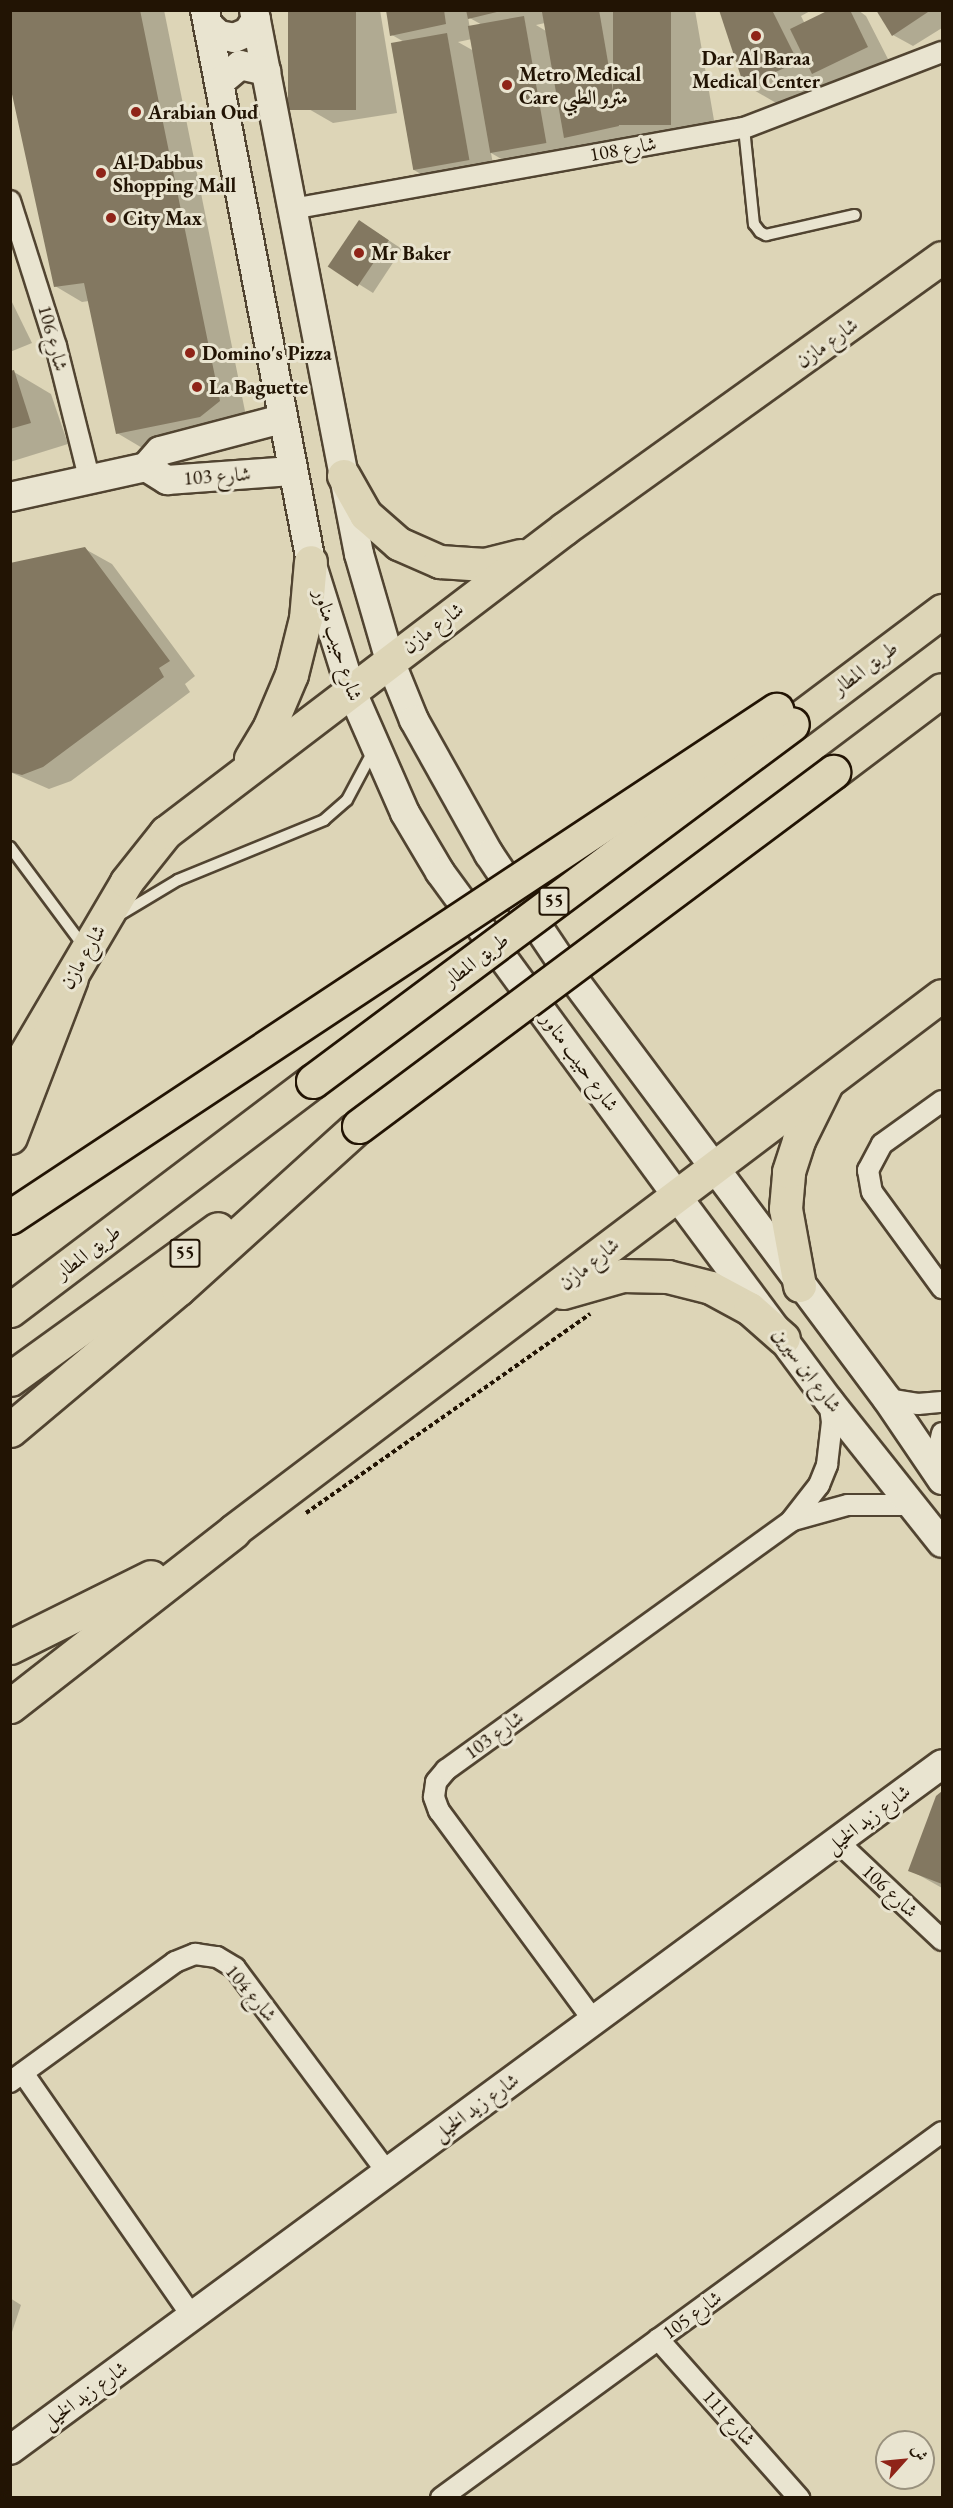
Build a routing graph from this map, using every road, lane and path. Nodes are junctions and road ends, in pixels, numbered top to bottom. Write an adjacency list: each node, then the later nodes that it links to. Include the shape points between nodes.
1 (255, 15): 2 (street, via 248,32 234,38 219,35); 4 (street)
2 (206, 18): 5 (street, شارع حبيب مناور)
3 (942, 52): 6 (street, شارع 108)
4 (266, 71): 5 (street, via 240,65); 8 (street)
5 (220, 82): 11 (street, شارع حبيب مناور)
6 (744, 128): 8 (street, شارع 108); 9 (lane, via 754,224 760,232 766,235)
7 (10, 201): 15 (street, شارع 106, via 56,346)
8 (292, 209): 14 (street)
9 (855, 215)
10 (942, 258): 17 (main road, شارع مازن)
11 (282, 419): 12 (street, شارع 103, via 160,451); 13 (street, شارع حبيب مناور)
12 (146, 467): 13 (street, شارع 103, via 167,480); 15 (street, شارع 103)
13 (292, 471): 18 (street, شارع حبيب مناور)
14 (344, 476): 17 (main road, via 366,515 399,544 440,562 485,565 528,554); 20 (street, via 359,554)
15 (89, 477): 16 (street, شارع 103)
16 (10, 497)
17 (565, 529): 20 (main road, شارع مازن)
18 (311, 562): 21 (street, شارع حبيب مناور); 25 (main road, via 306,619 292,675 270,727)
19 (942, 611): 23 (highway, طريق المطار / 55, via 851,678)
20 (390, 661): 21 (main road, شارع مازن); 35 (street, via 414,720 489,854 567,970)
21 (351, 690): 24 (street, شارع حبيب مناور); 25 (main road, شارع مازن)
22 (942, 690): 33 (highway, 55, bridge)
23 (786, 715): 37 (highway, bridge); 41 (highway, طريق المطار / 55, bridge)
24 (374, 748): 27 (lane, via 348,800 324,820 178,880); 36 (street, شارع حبيب مناور, via 405,813 440,872)
25 (241, 776): 27 (main road, شارع مازن, via 166,833 127,882)
26 (10, 847): 27 (lane)
27 (92, 939): 28 (main road, شارع مازن)
28 (71, 978): 31 (main road, شارع مازن); 34 (highway)
29 (942, 996): 30 (main road, شارع مازن)
30 (829, 1079): 35 (main road, شارع مازن); 38 (main road, via 799,1141 789,1172 786,1209)
31 (10, 1081)
32 (942, 1101): 39 (street, via 876,1151 868,1181 878,1202)
33 (356, 1128): 44 (highway, 55); 48 (highway, via 178,1289)
34 (10, 1137)
35 (712, 1167): 36 (main road, شارع مازن); 38 (street)
36 (676, 1195): 42 (main road, شارع مازن); 43 (street, شارع ابن سيرين)
37 (10, 1217)
38 (800, 1286): 45 (street)
39 (942, 1287)
40 (595, 1310): 52 (path)
41 (10, 1311)
42 (526, 1314): 43 (main road, via 572,1288 623,1276 668,1277 711,1288 750,1309); 54 (main road, شارع مازن)
43 (784, 1339): 46 (street, شارع ابن سيرين)
44 (10, 1379)
45 (887, 1399): 47 (street, via 918,1404); 50 (street)
46 (829, 1401): 51 (street, شارع ابن سيرين); 53 (street, شارع 103, via 832,1422 827,1465 807,1503)
47 (942, 1402)
48 (10, 1430)
49 (942, 1433): 50 (street)
50 (938, 1474)
51 (912, 1505): 53 (street, شارع 103, via 848,1505); 55 (street, شارع ابن سيرين)
52 (300, 1518)
53 (791, 1521): 61 (street, شارع 103, via 446,1770 436,1782 434,1797 439,1811)
54 (234, 1531): 56 (highway, via 111,1599); 57 (highway)
55 (942, 1543)
56 (10, 1647)
57 (10, 1706)
58 (942, 1764): 59 (street, شارع زيد الخيل)
59 (838, 1842): 60 (street, شارع 106); 61 (street, شارع زيد الخيل)
60 (942, 1940)
61 (594, 2021): 64 (street, شارع زيد الخيل)
62 (17, 2078): 64 (street, شارع 104, via 175,1962 195,1954 217,1956 235,1968); 65 (street)
63 (942, 2132): 66 (street, شارع 105)
64 (387, 2172): 65 (street, شارع زيد الخيل)
65 (192, 2316): 67 (street, شارع زيد الخيل)
66 (658, 2339): 68 (street, شارع 105); 69 (street, شارع 111)
67 (10, 2450)
68 (453, 2494)
69 (799, 2498)

